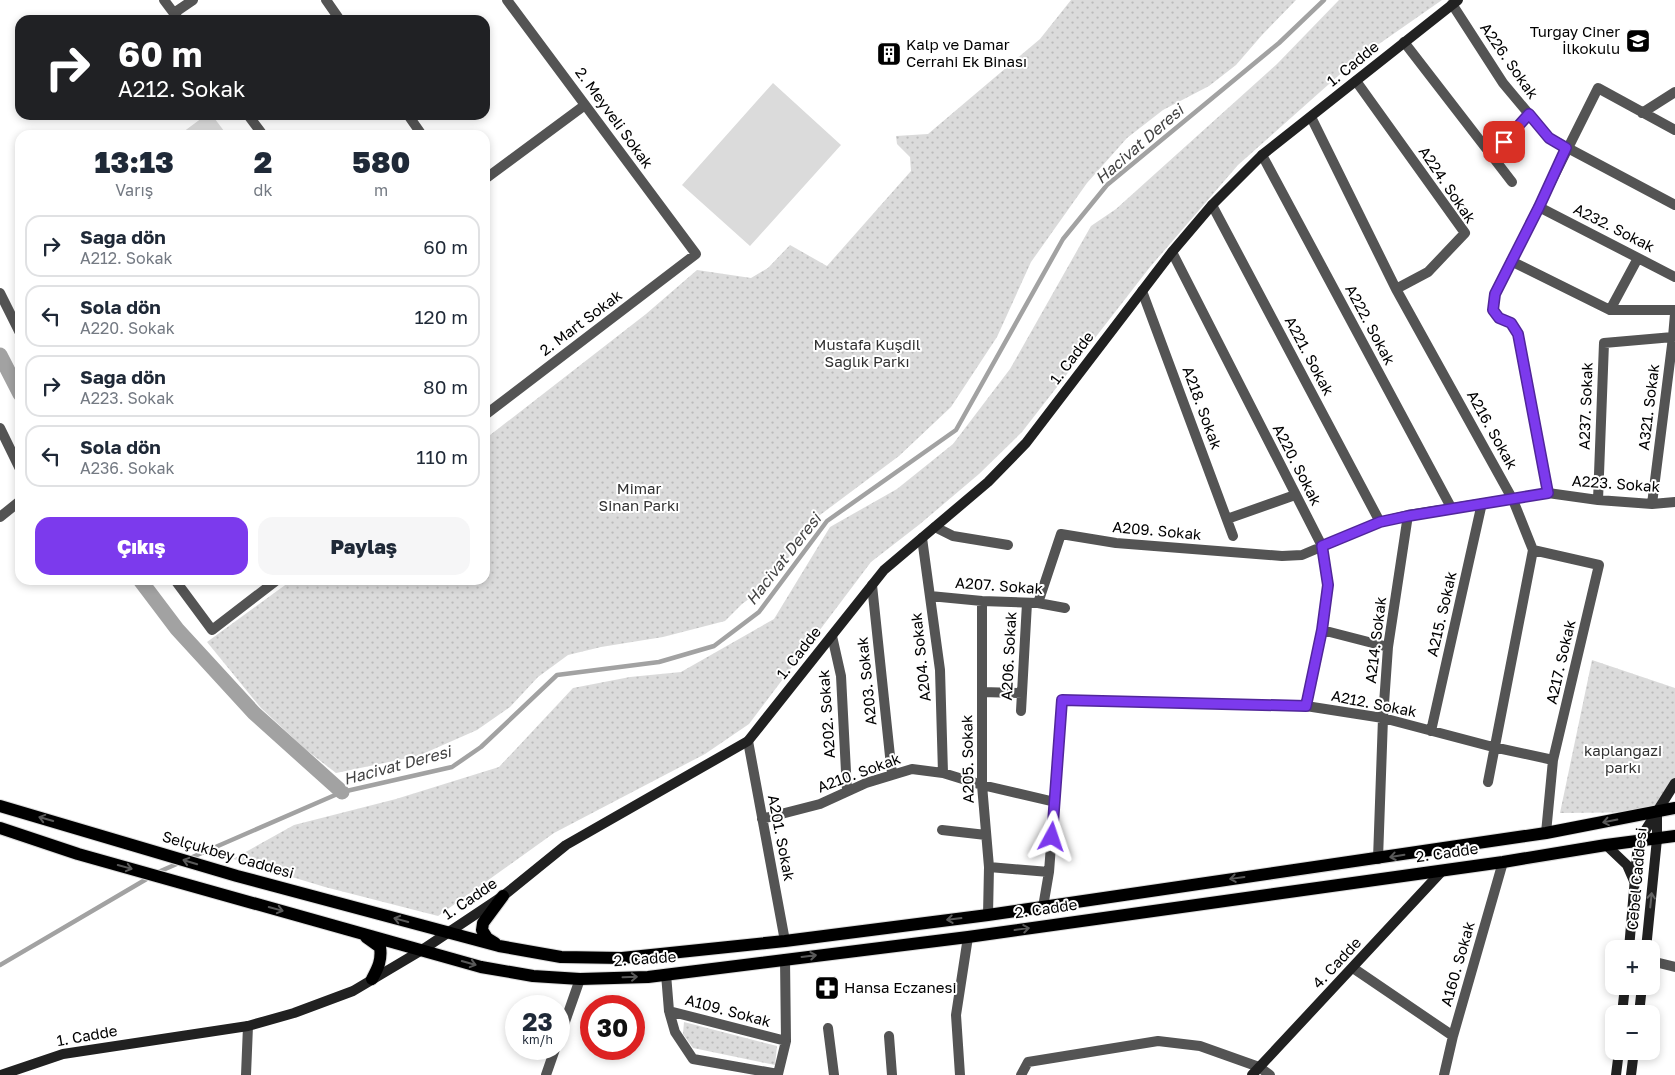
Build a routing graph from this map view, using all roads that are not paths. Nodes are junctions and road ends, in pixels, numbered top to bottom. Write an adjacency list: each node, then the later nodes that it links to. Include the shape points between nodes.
1 (164, 0): 6 (street)
2 (193, 0): 7 (street)
3 (326, 0): 8 (street)
4 (508, 0): 12 (street, 2. Meyveli Sokak)
5 (1455, 2): 9 (main road, 1. Cadde); 14 (street, A226. Sokak, via 1503,83)
6 (175, 15)
7 (178, 15)
8 (336, 15)
9 (1404, 42): 10 (main road, 1. Cadde); 19 (street)
10 (1356, 81): 15 (main road, 1. Cadde); 30 (street, A224. Sokak, via 1465,233 1428,272)
11 (1675, 92): 13 (street)
12 (585, 104): 20 (street); 26 (street, 2. Meyveli Sokak)
13 (1642, 113): 16 (street); 17 (street, via 1598,88)
14 (1529, 114): 17 (street, A226. Sokak, via 1549,138); 19 (street)
15 (1311, 117): 18 (main road, 1. Cadde); 30 (street, A216. Sokak)
16 (1675, 130)
17 (1566, 148): 23 (street, A226. Sokak); 24 (street)
18 (1262, 155): 22 (main road, 1. Cadde); 49 (street, A222. Sokak)
19 (1492, 156): 21 (street)
20 (490, 175)
21 (1512, 182)
22 (1212, 205): 25 (main road, 1. Cadde); 53 (street, A221. Sokak)
23 (1675, 205)
24 (1539, 207): 27 (street, A232. Sokak); 28 (street)
25 (1172, 252): 31 (main road, 1. Cadde); 42 (street, A220. Sokak)
26 (696, 254): 38 (street, 2. Mart Sokak)
27 (1638, 258): 29 (street, A232. Sokak); 33 (street)
28 (1511, 261): 33 (street); 41 (street, via 1495,294 1493,310 1499,318 1511,323 1518,334)
29 (1675, 277)
30 (1396, 289): 43 (street, A216. Sokak)
31 (1142, 292): 52 (street, A218. Sokak); 54 (main road, 1. Cadde, via 1026,443 988,482)
32 (0, 293): 36 (street)
33 (1610, 310): 34 (street)
34 (1675, 310)
35 (1675, 314): 37 (street, A321. Sokak)
36 (15, 323)
37 (1673, 337): 44 (street, A237. Sokak, via 1604,343); 47 (street, A321. Sokak)
38 (490, 411)
39 (0, 428): 40 (street)
40 (15, 458)
41 (1548, 493): 43 (street, A223. Sokak); 44 (street, A223. Sokak)
42 (1295, 495): 52 (street); 58 (street, A220. Sokak)
43 (1513, 500): 46 (street, A223. Sokak); 59 (street, A216. Sokak)
44 (1598, 500): 47 (street, A223. Sokak)
45 (1675, 502): 47 (street, A223. Sokak)
46 (1482, 503): 49 (street, A223. Sokak); 76 (street, A215. Sokak)
47 (1652, 504)
48 (15, 505): 51 (street)
49 (1452, 509): 50 (street, A223. Sokak)
50 (1408, 516): 53 (street, A223. Sokak); 70 (street, A214. Sokak)
51 (0, 517)
52 (1227, 519): 55 (street, A218. Sokak)
53 (1380, 522): 58 (street, A223. Sokak)
54 (934, 527): 56 (main road, 1. Cadde); 57 (street, via 953,536)
55 (1233, 536)
56 (922, 538): 62 (main road, 1. Cadde, via 884,570); 63 (street, A204. Sokak)
57 (1008, 544)
58 (1322, 546): 66 (street, A209. Sokak, via 1302,555 1282,556 1116,543 1061,534); 68 (street, A220. Sokak, via 1328,585)
59 (1533, 550): 78 (street); 79 (street, A217. Sokak, via 1599,565)
60 (179, 585): 61 (street, via 212,630)
61 (270, 585)
62 (872, 585): 69 (main road, 1. Cadde); 81 (street, A203. Sokak)
63 (930, 596): 64 (street, A207. Sokak); 80 (street, A204. Sokak, via 940,670)
64 (982, 601): 65 (street, A207. Sokak); 71 (street, A205. Sokak)
65 (1027, 603): 66 (street, A207. Sokak); 72 (street, A206. Sokak)
66 (1038, 603): 67 (street, A207. Sokak)
67 (1065, 608)
68 (1322, 630): 70 (street); 73 (street, A220. Sokak)
69 (832, 636): 77 (main road, 1. Cadde); 85 (street, A202. Sokak, via 841,676)
70 (1388, 647): 75 (street, A214. Sokak)
71 (982, 692): 72 (street); 84 (street, A205. Sokak)
72 (1022, 693): 74 (street, A206. Sokak)
73 (1306, 706): 75 (street, A212. Sokak); 86 (street, A212. Sokak, via 1062,700)
74 (1021, 711)
75 (1383, 718): 76 (street, A212. Sokak); 99 (street, A214. Sokak)
76 (1431, 731): 78 (street, A212. Sokak)
77 (748, 741): 90 (street, A201. Sokak); 105 (main road, 1. Cadde, via 566,845)
78 (1493, 747): 79 (street, A212. Sokak); 82 (street)
79 (1553, 760): 93 (street, A217. Sokak)
80 (943, 773): 81 (street, A210. Sokak, via 912,769); 84 (street, A210. Sokak)
81 (892, 775): 85 (street, A210. Sokak)
82 (1488, 782)
83 (1675, 783): 89 (main road)
84 (982, 785): 86 (street, A210. Sokak); 94 (street, A205. Sokak)
85 (847, 791): 90 (street, A210. Sokak, via 820,804)
86 (1055, 802): 103 (street, A212. Sokak)
87 (1, 808): 109 (main road, Selçukbey Caddesi, one-way to 87)
88 (1675, 808): 89 (main road, 2. Cadde)
89 (1657, 812): 93 (main road, 2. Cadde, one-way to 93); 96 (main road, Cebel Caddesi); 97 (main road)
90 (762, 819): 113 (street, A201. Sokak)
91 (0, 828): 108 (main road, one-way to 108, via 78,854)
92 (942, 830): 94 (street)
93 (1546, 833): 99 (main road, 2. Cadde, one-way to 99)
94 (986, 835): 101 (street, A205. Sokak)
95 (1675, 836): 96 (main road, 2. Cadde)
96 (1657, 838): 97 (main road, 2. Cadde); 112 (main road, Cebel Caddesi, one-way to 96)
97 (1638, 842): 98 (main road, 2. Cadde); 104 (main road, Cebel Caddesi)
98 (1606, 845): 100 (main road, 2. Cadde); 104 (main road, via 1627,865)
99 (1378, 859): 106 (main road, 2. Cadde, one-way to 106)
100 (1503, 862): 102 (main road, 2. Cadde); 128 (street, A160. Sokak)
101 (989, 866): 103 (street); 107 (street, A205. Sokak)
102 (1443, 870): 110 (main road, 2. Cadde, one-way to 102); 119 (main road, 4. Cadde)
103 (1050, 872): 106 (street, A212. Sokak)
104 (1635, 882): 111 (main road, Cebel Caddesi)
105 (503, 896): 109 (main road, 1. Cadde); 114 (main road, via 483,923 482,930 486,938)
106 (1043, 907): 107 (main road, 2. Cadde)
107 (988, 915): 113 (main road, 2. Cadde, one-way to 113)
108 (352, 930): 115 (main road); 122 (main road, via 380,946 380,964)
109 (448, 932): 114 (main road, 2. Cadde); 115 (main road, 1. Cadde)
110 (968, 937): 116 (main road, 2. Cadde, one-way to 110); 140 (street, via 956,1015)
111 (1630, 940)
112 (1647, 940)
113 (785, 941): 114 (main road, 2. Cadde, via 622,958 560,957)
114 (499, 946)
115 (422, 950): 121 (main road, 2. Cadde, one-way to 121, via 481,967 533,976); 122 (main road, 1. Cadde)
116 (785, 959): 120 (main road, 2. Cadde); 129 (street)
117 (1660, 963): 118 (street)
118 (1675, 967)
119 (1352, 968): 128 (street); 133 (main road, 4. Cadde)
120 (666, 974): 121 (main road, 2. Cadde, one-way to 120); 124 (street, A109. Sokak)
121 (580, 978): 123 (street)
122 (372, 979): 125 (main road, 1. Cadde, via 353,991)
123 (570, 1007)
124 (669, 1011): 129 (street, A109. Sokak); 129 (street, via 675,1032 693,1059 778,1074)
125 (248, 1026): 135 (main road, 1. Cadde, via 63,1054); 136 (street)
126 (828, 1028): 138 (street)
127 (889, 1036): 139 (street)
128 (1453, 1036): 144 (street, A160. Sokak)
129 (786, 1041)
130 (551, 1060): 137 (street)
131 (1618, 1060): 134 (main road)
132 (1633, 1060): 146 (main road)
133 (1259, 1067): 141 (street, via 1200,1046 1158,1041 1028,1062); 142 (main road, 4. Cadde); 143 (street)
134 (1616, 1074): 145 (street)
135 (1, 1075)
136 (246, 1075)
137 (546, 1075)
138 (834, 1075)
139 (892, 1075)
140 (960, 1075)
141 (1021, 1075)
142 (1252, 1075)
143 (1270, 1075)
144 (1444, 1075)
145 (1627, 1075)
146 (1631, 1075)

